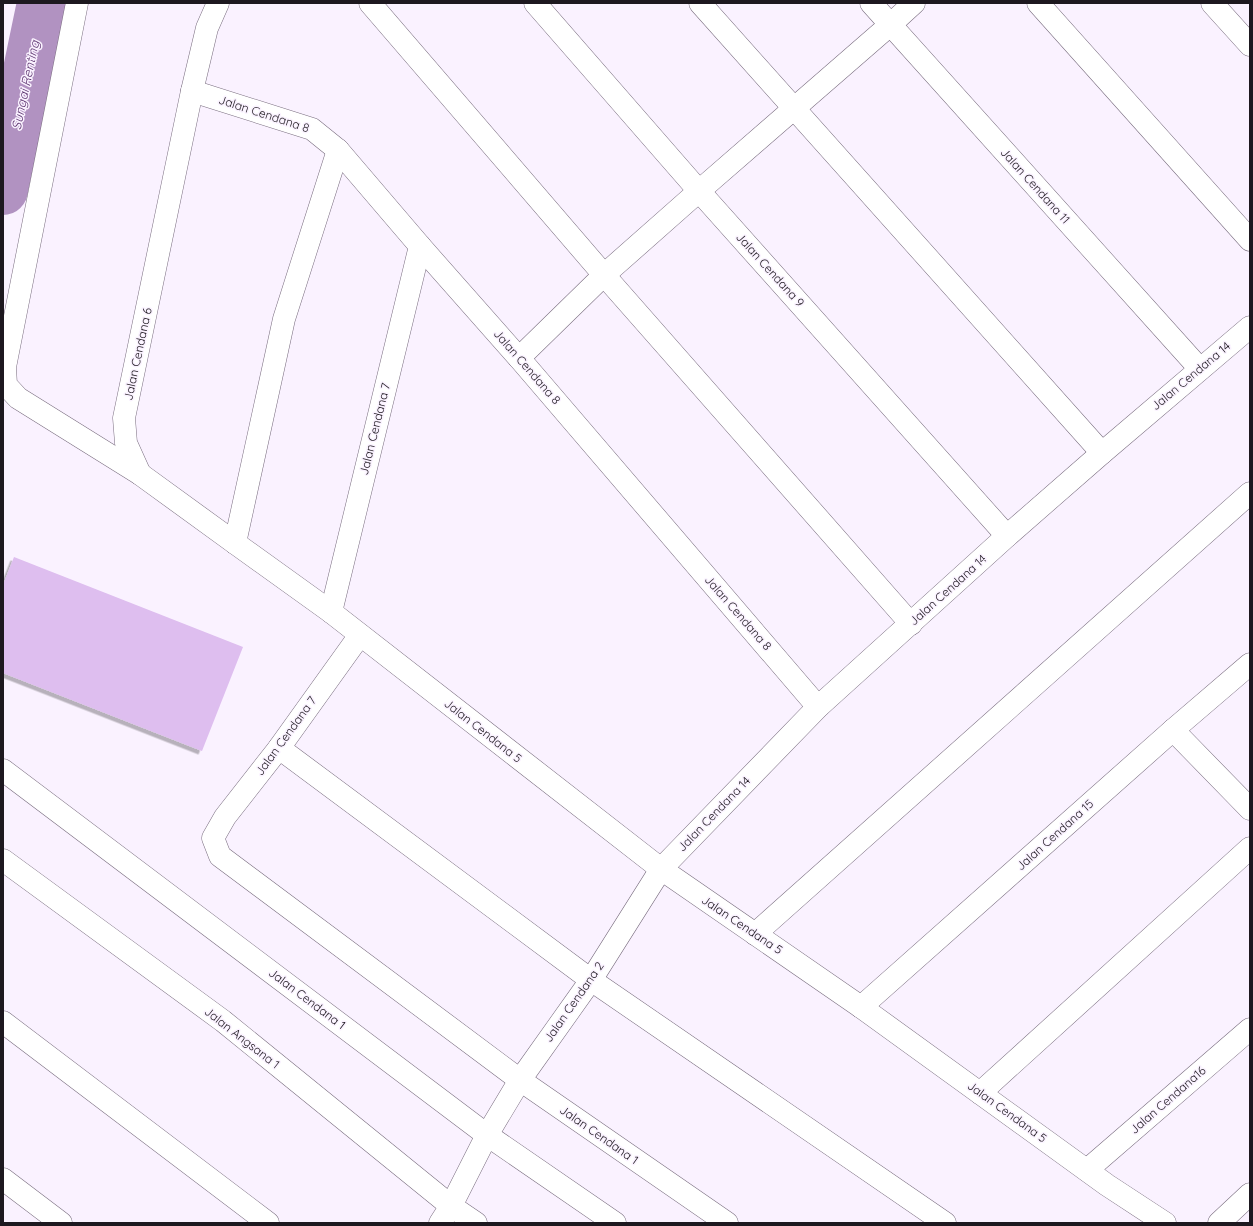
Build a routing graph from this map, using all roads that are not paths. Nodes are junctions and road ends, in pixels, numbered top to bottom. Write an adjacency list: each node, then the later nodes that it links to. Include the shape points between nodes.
1 (77, 3): 23 (street, via 4,367 6,385 18,398)
2 (218, 3): 12 (street, Jalan Cendana 6, via 207,28)
3 (370, 3): 18 (street)
4 (535, 3): 15 (street, Jalan Cendana 9)
5 (700, 3): 13 (street)
6 (871, 3): 10 (street, Jalan Cendana 11)
7 (914, 3): 10 (street)
8 (1038, 3): 16 (street)
9 (1212, 3): 11 (street)
10 (890, 26): 13 (street); 21 (street, Jalan Cendana 11)
11 (1250, 45)
12 (192, 91): 14 (street, Jalan Cendana 8, via 312,129); 23 (street, Jalan Cendana 6, via 124,418 126,443)
13 (794, 109): 15 (street); 22 (street)
14 (338, 150): 17 (street, Jalan Cendana 8); 26 (street, via 284,319)
15 (699, 191): 18 (street); 25 (street, Jalan Cendana 9)
16 (1250, 240)
17 (420, 246): 20 (street, Jalan Cendana 8); 27 (street, Jalan Cendana 7)
18 (604, 275): 20 (street); 28 (street)
19 (1250, 327): 21 (street, Jalan Cendana 14)
20 (519, 358): 31 (street, Jalan Cendana 8)
21 (1200, 369): 22 (street, Jalan Cendana 14)
22 (1102, 453): 25 (street, Jalan Cendana 14)
23 (140, 474): 26 (street, Jalan Cendana 6)
24 (1250, 493): 40 (street)
25 (1007, 536): 28 (street, Jalan Cendana 14)
26 (235, 543): 27 (street, Jalan Cendana 6)
27 (331, 612): 29 (street, Jalan Cendana 5)
28 (911, 624): 31 (street, Jalan Cendana 14)
29 (360, 635): 33 (street, Jalan Cendana 7); 39 (street, Jalan Cendana 5)
30 (1250, 664): 32 (street, Jalan Cendana 15)
31 (818, 707): 39 (street, Jalan Cendana 14)
32 (1173, 730): 35 (street); 42 (street, Jalan Cendana 15)
33 (279, 748): 36 (street, Jalan Cendana 7, via 225,818); 41 (street)
34 (3, 770): 47 (street, Jalan Cendana 1)
35 (1250, 809)
36 (213, 838): 45 (street, Jalan Cendana 1, via 220,856)
37 (1250, 848): 46 (street)
38 (3, 860): 51 (street, Jalan Angsana 1, via 223,1021)
39 (661, 869): 40 (street, Jalan Cendana 5); 41 (street, Jalan Cendana 2)
40 (755, 934): 42 (street, Jalan Cendana 5)
41 (591, 980): 45 (street, Jalan Cendana 2); 57 (street)
42 (861, 1007): 46 (street, Jalan Cendana 5)
43 (3, 1022): 53 (street)
44 (1250, 1029): 48 (street, Jalan Cendana16)
45 (520, 1080): 47 (street, Jalan Cendana 2); 56 (street, Jalan Cendana 1)
46 (980, 1093): 48 (street, Jalan Cendana 5)
47 (487, 1135): 51 (street, Jalan Cendana 2); 55 (street, Jalan Cendana 1)
48 (1087, 1170): 58 (street, Jalan Cendana 5)
49 (3, 1179): 52 (street)
50 (1250, 1194): 59 (street)
51 (446, 1214): 54 (street, Jalan Angsana 1)
52 (61, 1223)
53 (268, 1223)
54 (476, 1223)
55 (615, 1223)
56 (727, 1223)
57 (945, 1223)
58 (1165, 1223)
59 (1219, 1223)

